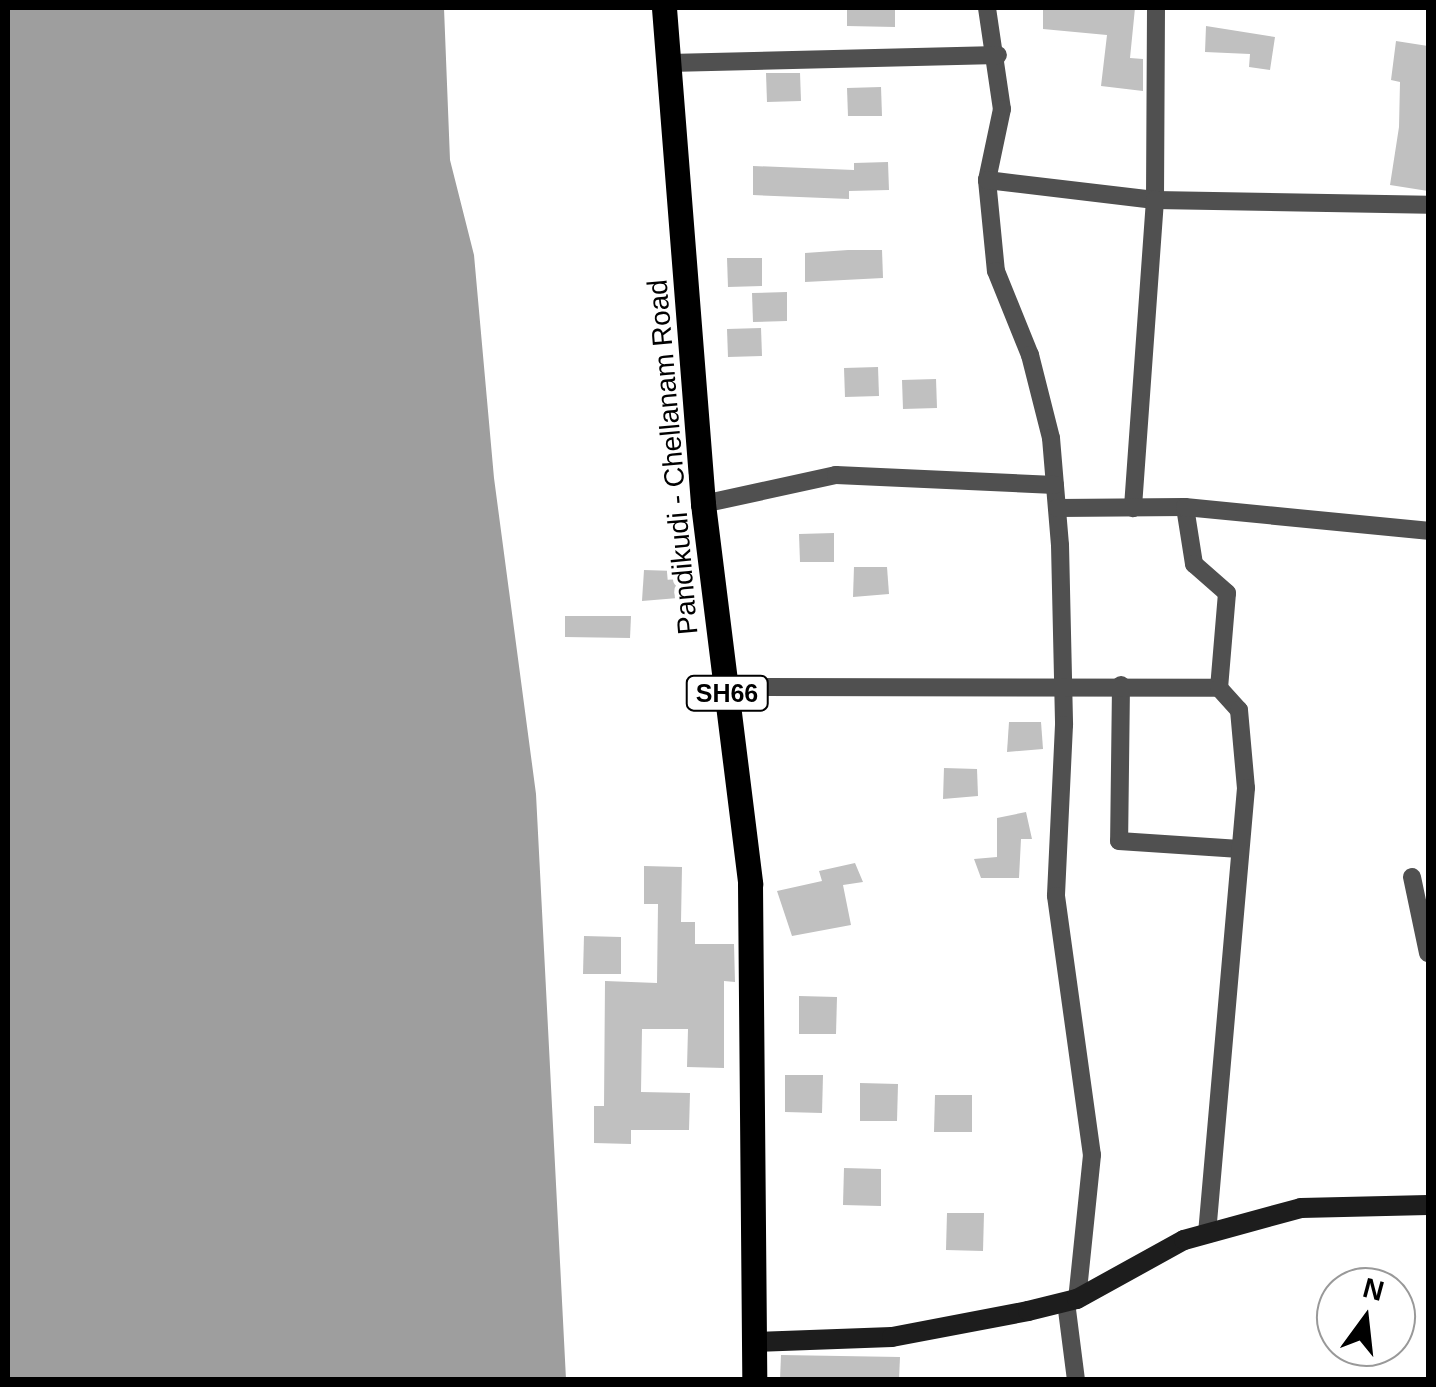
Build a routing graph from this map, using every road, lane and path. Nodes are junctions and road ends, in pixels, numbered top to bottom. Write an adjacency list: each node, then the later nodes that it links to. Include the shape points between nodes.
1 (664, 8): 5 (main road, Pandikudi - Chellanam Road / SH66)
2 (987, 8): 4 (street)
3 (1156, 8): 7 (street)
4 (998, 55): 5 (street); 6 (street, via 1002,109)
5 (668, 63): 10 (main road, Pandikudi - Chellanam Road / SH66)
6 (987, 180): 7 (street); 9 (street, via 996,271 1030,355)
7 (1156, 200): 8 (street); 13 (street)
8 (1428, 204)
9 (1055, 485): 10 (street, via 836,475); 12 (street)
10 (703, 504): 17 (main road, Pandikudi - Chellanam Road / SH66)
11 (1184, 507): 13 (street); 14 (street); 18 (street, via 1194,564 1227,592)
12 (1057, 508): 13 (street); 15 (street)
13 (1133, 508)
14 (1428, 531)
15 (1061, 684): 16 (street); 17 (street); 24 (street, via 1056,896 1092,1155)
16 (1121, 686): 18 (street); 19 (street, via 1119,841)
17 (726, 687): 25 (main road, Pandikudi - Chellanam Road / SH66, via 750,884)
18 (1219, 688): 19 (street, via 1238,710 1246,788)
19 (1240, 849): 23 (street)
20 (1412, 877): 21 (street)
21 (1428, 954)
22 (1428, 1206): 23 (main road, via 1301,1208)
23 (1207, 1234): 24 (main road)
24 (1072, 1300): 25 (main road, via 892,1337); 27 (street)
25 (753, 1342): 26 (main road, Pandikudi - Chellanam Road / SH66)
26 (754, 1380)
27 (1076, 1380)

